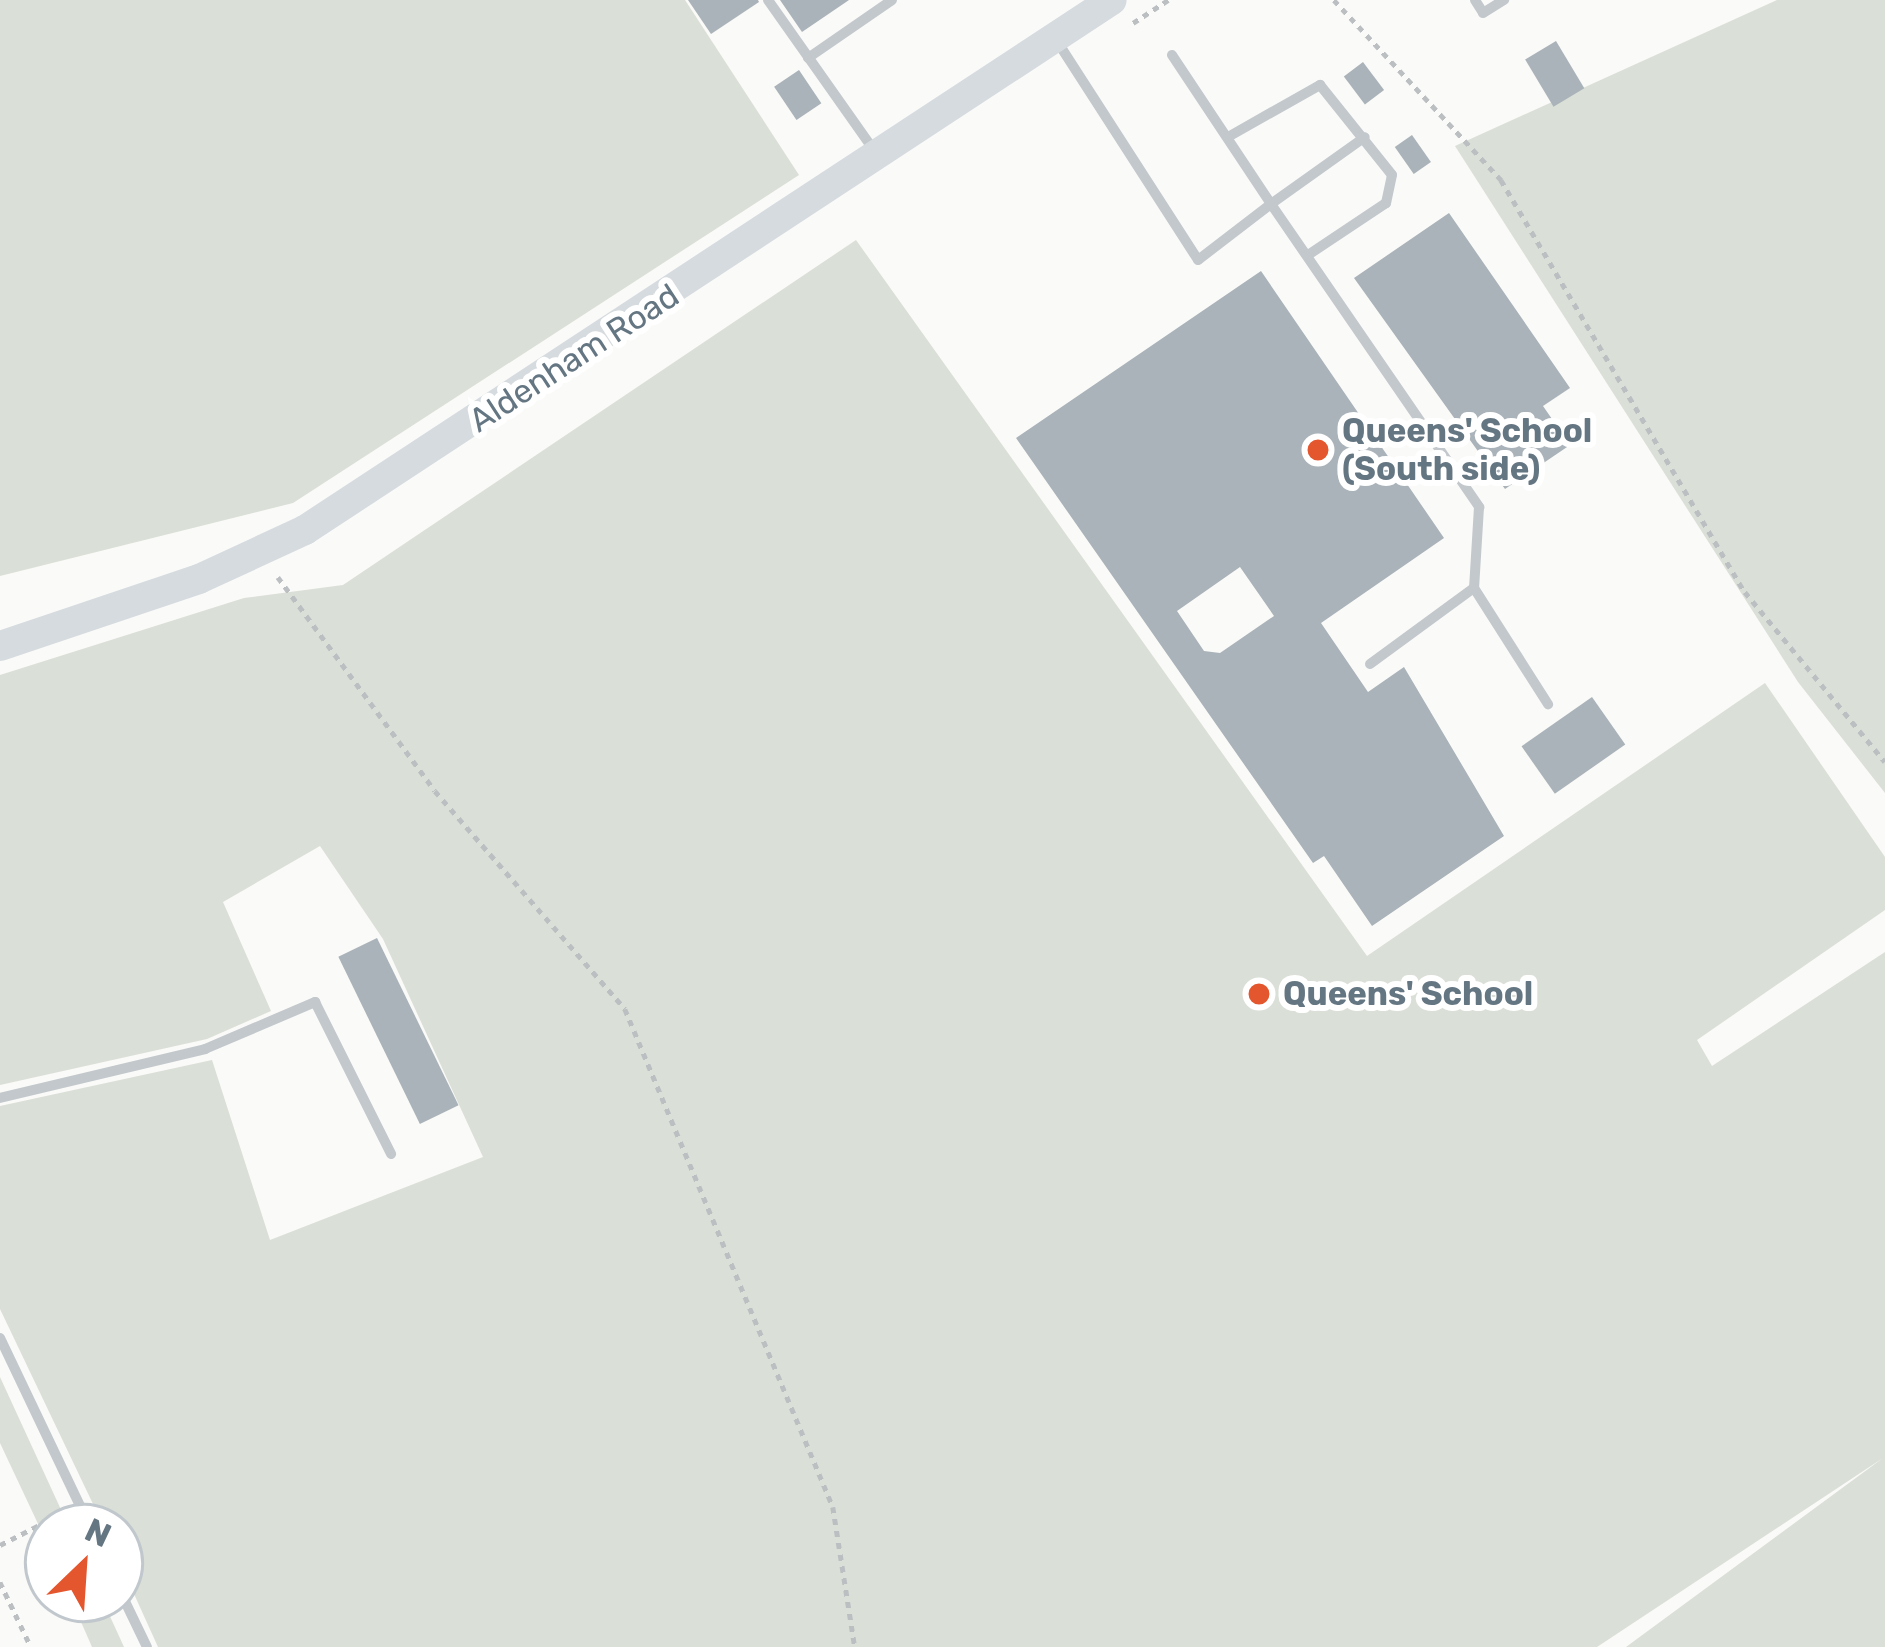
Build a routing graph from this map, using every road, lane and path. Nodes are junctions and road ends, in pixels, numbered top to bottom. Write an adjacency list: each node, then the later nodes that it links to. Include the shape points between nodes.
1 (768, 0): 9 (lane)
2 (892, 0): 9 (lane)
3 (1112, 0): 7 (main road, Aldenham Road)
4 (1334, 0): 20 (path, via 1501,180 1745,592)
5 (1475, 0): 6 (lane, via 1483,13)
6 (1504, 0)
7 (1054, 36): 12 (main road, Aldenham Road); 13 (lane, via 1198,260)
8 (1172, 56): 10 (lane)
9 (808, 58): 12 (lane)
10 (1228, 137): 11 (lane, via 1321,85); 13 (lane)
11 (1365, 137): 13 (lane); 14 (lane, via 1392,176 1390,194)
12 (878, 156): 15 (main road, Aldenham Road)
13 (1271, 204): 14 (lane)
14 (1308, 255): 16 (lane, via 1479,507)
15 (260, 554): 17 (main road, Aldenham Road); 27 (path, via 435,791 625,1009 833,1507)
16 (1474, 588): 18 (lane); 19 (lane)
17 (0, 646)
18 (1370, 664)
19 (1548, 704)
20 (1885, 762)
21 (0, 1098): 22 (lane, via 205,1049 315,1002)
22 (391, 1154)
23 (0, 1338): 24 (lane)
24 (79, 1503)
25 (0, 1582): 26 (path)
26 (31, 1647)
27 (855, 1647)

